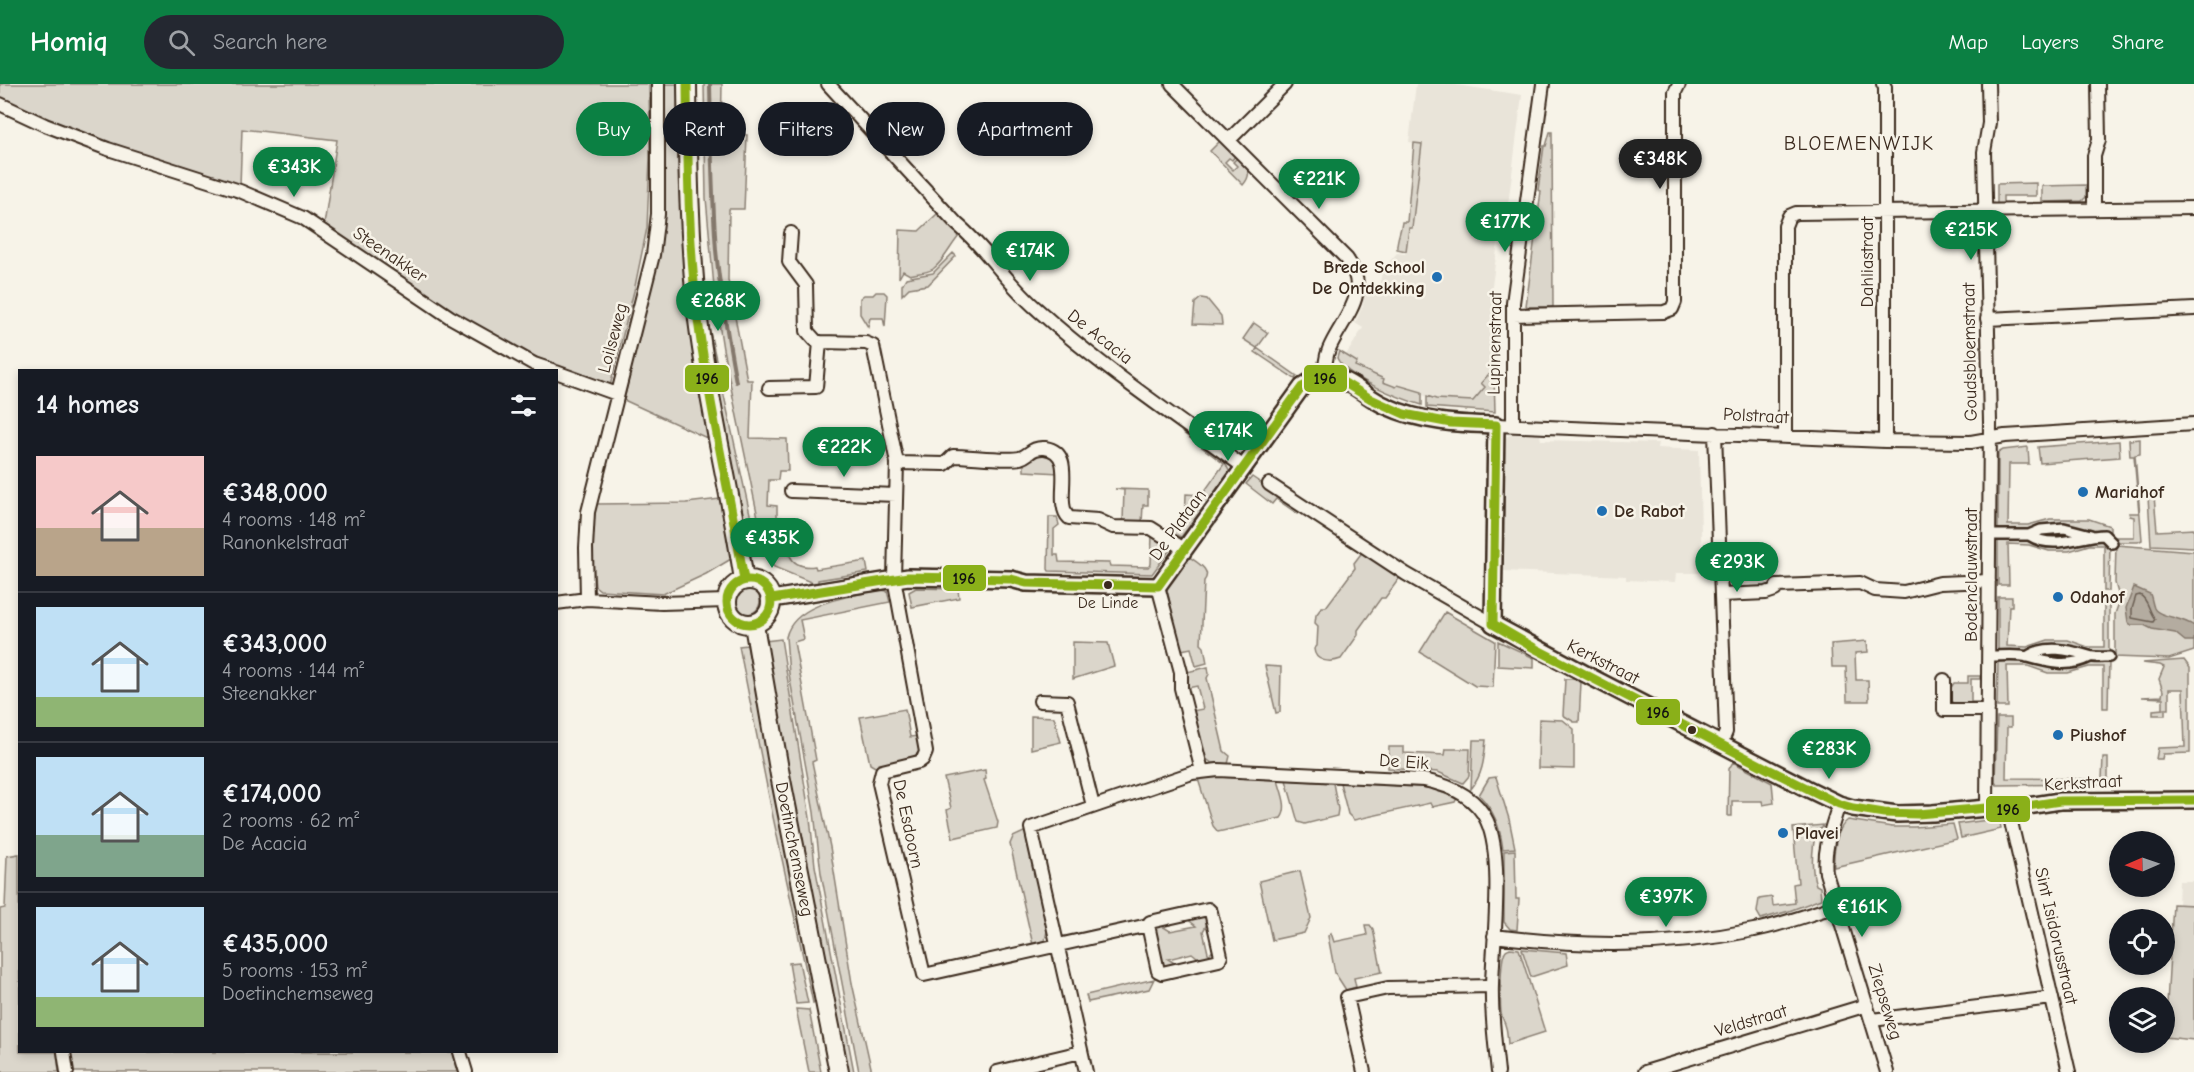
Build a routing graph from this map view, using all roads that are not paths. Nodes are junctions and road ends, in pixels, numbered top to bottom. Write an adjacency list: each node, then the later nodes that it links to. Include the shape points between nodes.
1 (658, 84): 26 (street, Loilseweg, via 658,214 653,255)
2 (687, 84): 45 (main road, via 691,253 698,321)
3 (828, 84): 35 (street, De Acacia, via 1037,310)
4 (1172, 84): 12 (street)
5 (1285, 84): 12 (street)
6 (1543, 84): 19 (street, Lupinenstraat)
7 (1679, 84): 19 (street, via 1675,92 1672,309)
8 (1883, 84): 16 (street, Dahliastraat)
9 (1988, 84): 15 (street, Goudsbloemstraat)
10 (2098, 84): 13 (street)
11 (0, 104): 22 (street, Steenakker, via 45,125 240,191 303,218 450,317)
12 (1229, 140): 24 (street, via 1347,259 1353,270 1354,305 1329,348)
13 (2094, 208): 14 (street); 15 (street)
14 (2194, 208)
15 (1985, 211): 16 (street); 20 (street, Goudsbloemstraat)
16 (1885, 213): 31 (street, via 1789,216 1785,226); 33 (street, Dahliastraat)
17 (791, 233): 21 (street, via 789,262 806,285 807,332)
18 (2194, 309): 20 (street)
19 (1513, 315): 29 (street, Lupinenstraat)
20 (1987, 319): 32 (street, Goudsbloemstraat)
21 (820, 342): 25 (street, via 816,387); 34 (street, via 873,346)
22 (549, 369)
23 (558, 373): 26 (street)
24 (1325, 377): 28 (street, Polstraat, via 1341,379 1404,414 1451,423); 35 (street, De Plataan, via 1302,387)
25 (768, 388)
26 (617, 394): 49 (street, Loilseweg, via 588,512)
27 (2194, 424): 32 (street, Polstraat)
28 (1496, 425): 29 (street, Polstraat); 53 (street)
29 (1513, 425): 30 (street, Polstraat)
30 (1715, 433): 31 (street, Polstraat); 48 (street)
31 (1785, 437): 33 (street, Polstraat)
32 (1989, 439): 33 (street, Polstraat); 39 (street, Bodenclauwstraat)
33 (1885, 441)
34 (897, 463): 38 (street); 43 (street, via 945,464 953,456 1019,458 1032,449 1047,448 1061,460 1063,509 1069,518 1098,520 1113,527 1151,528)
35 (1245, 468): 43 (street, De Plataan)
36 (1269, 484): 53 (street, Kerkstraat, via 1406,574)
37 (791, 491): 38 (street)
38 (896, 495): 44 (street)
39 (1989, 535): 40 (street); 46 (street, Bodenclauwstraat)
40 (2029, 535): 41 (street, via 2064,528); 41 (street, via 2056,543)
41 (2091, 535): 42 (street, via 2104,535)
42 (2112, 543)
43 (1184, 549): 47 (street, De Plataan)
44 (894, 578): 47 (street); 50 (street); 72 (street, De Esdoorn, via 926,752 919,762 882,771 879,783 924,975)
45 (744, 580): 50 (main road, via 762,583); 51 (main road, via 735,584)
46 (1989, 581): 48 (street, via 1940,583 1904,592 1875,590 1860,583 1777,586 1767,593); 55 (street, Bodenclauwstraat)
47 (1158, 586): 63 (street, De Plataan)
48 (1722, 595): 62 (street, via 1726,732)
49 (587, 599): 51 (street); 52 (street)
50 (772, 599): 54 (main road, via 771,610)
51 (726, 601): 54 (main road, via 735,620)
52 (558, 603)
53 (1493, 624): 62 (street, Kerkstraat)
54 (754, 625): 82 (main road, Doetinchemseweg)
55 (1989, 656): 56 (street); 61 (street, Bodenclauwstraat)
56 (2027, 657): 57 (street, via 2056,664); 57 (street, via 2056,649)
57 (2090, 657): 58 (street)
58 (2109, 657)
59 (1944, 680): 61 (street, via 1944,710)
60 (1040, 701): 66 (street, via 1067,702)
61 (1988, 710): 67 (street, Bodenclauwstraat)
62 (1721, 744): 65 (street, Kerkstraat)
63 (1202, 771): 66 (street, De Eik); 71 (street, De Eik, via 1424,780 1469,798 1491,832)
64 (2194, 800): 68 (street, Kerkstraat, via 2060,801)
65 (1839, 804): 67 (street, Kerkstraat, via 1897,814); 69 (street, Ziepseweg, via 1824,859)
66 (1093, 807): 72 (street, De Eik, via 1031,828)
67 (1987, 808): 68 (street, Kerkstraat)
68 (2008, 809): 74 (street, Sint Isidorusstraat)
69 (1837, 906): 71 (street, via 1756,930 1674,943 1588,945); 75 (street, Ziepseweg)
70 (1148, 925): 70 (street, via 1208,909 1221,956 1219,960 1162,973 1158,971); 72 (street)
71 (1494, 936): 73 (street, De Eik)
72 (1057, 944): 77 (street)
73 (1492, 986): 85 (street, via 1389,988 1347,997); 86 (street, De Eik)
74 (2052, 998): 76 (street); 89 (street, Sint Isidorusstraat)
75 (1867, 1005): 76 (street, Ziepseweg); 87 (street, Veldstraat)
76 (1872, 1020): 88 (street, Ziepseweg)
77 (1081, 1052): 83 (street); 84 (street)
78 (64, 1053): 80 (street)
79 (460, 1053): 81 (street)
80 (67, 1072)
81 (466, 1072)
82 (839, 1072)
83 (997, 1072)
84 (1086, 1072)
85 (1364, 1072)
86 (1498, 1072)
87 (1646, 1072)
88 (1887, 1072)
89 (2069, 1072)

